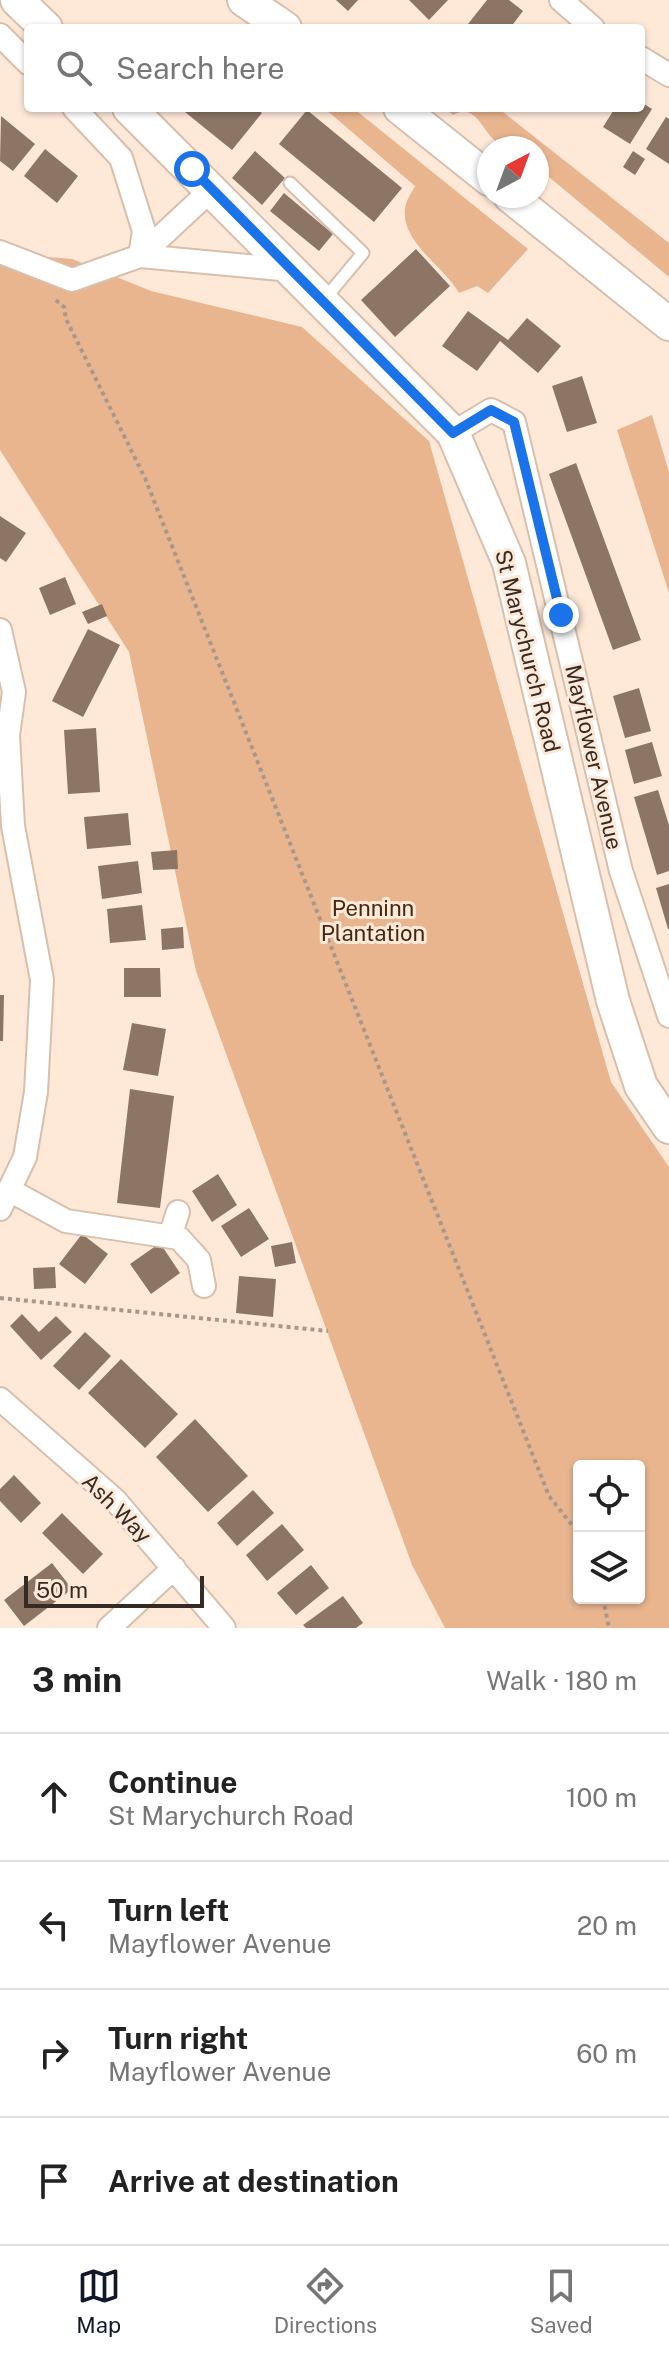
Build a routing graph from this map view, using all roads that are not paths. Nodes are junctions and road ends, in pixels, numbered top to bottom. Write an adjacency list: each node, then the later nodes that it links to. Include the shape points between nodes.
1 (17, 0): 4 (street)
2 (244, 0): 5 (street)
3 (561, 0): 6 (street)
4 (42, 24)
5 (279, 24)
6 (588, 24)
7 (0, 35): 8 (street)
8 (24, 59)
9 (645, 60): 10 (street)
10 (669, 75)
11 (78, 112): 19 (street, via 121,158 144,231)
12 (133, 112): 16 (street, St Marychurch Road)
13 (405, 112): 14 (street)
14 (477, 169)
15 (290, 183): 21 (lane, via 363,253)
16 (212, 189): 19 (street); 20 (street, St Marychurch Road)
17 (525, 208): 22 (street)
18 (0, 252): 19 (street, via 72,280)
19 (140, 256): 20 (street)
20 (291, 270): 21 (street, St Marychurch Road)
21 (322, 301): 23 (street, St Marychurch Road)
22 (669, 324)
23 (453, 433): 25 (street, Mayflower Avenue, via 491,410 514,422 621,871); 26 (street, St Marychurch Road, via 509,563 613,1001 641,1086)
24 (0, 630): 27 (street, via 14,692 8,785 42,980 36,1092 25,1157)
25 (669, 1016)
26 (669, 1127)
27 (6, 1200): 29 (street, via 66,1221)
28 (178, 1212): 29 (street)
29 (170, 1236): 30 (street, via 179,1238 199,1260)
30 (204, 1286)
31 (0, 1399): 32 (street, Ash Way, via 115,1500)
32 (174, 1568): 33 (street); 34 (street, Ash Way)
33 (109, 1628)
34 (224, 1628)

